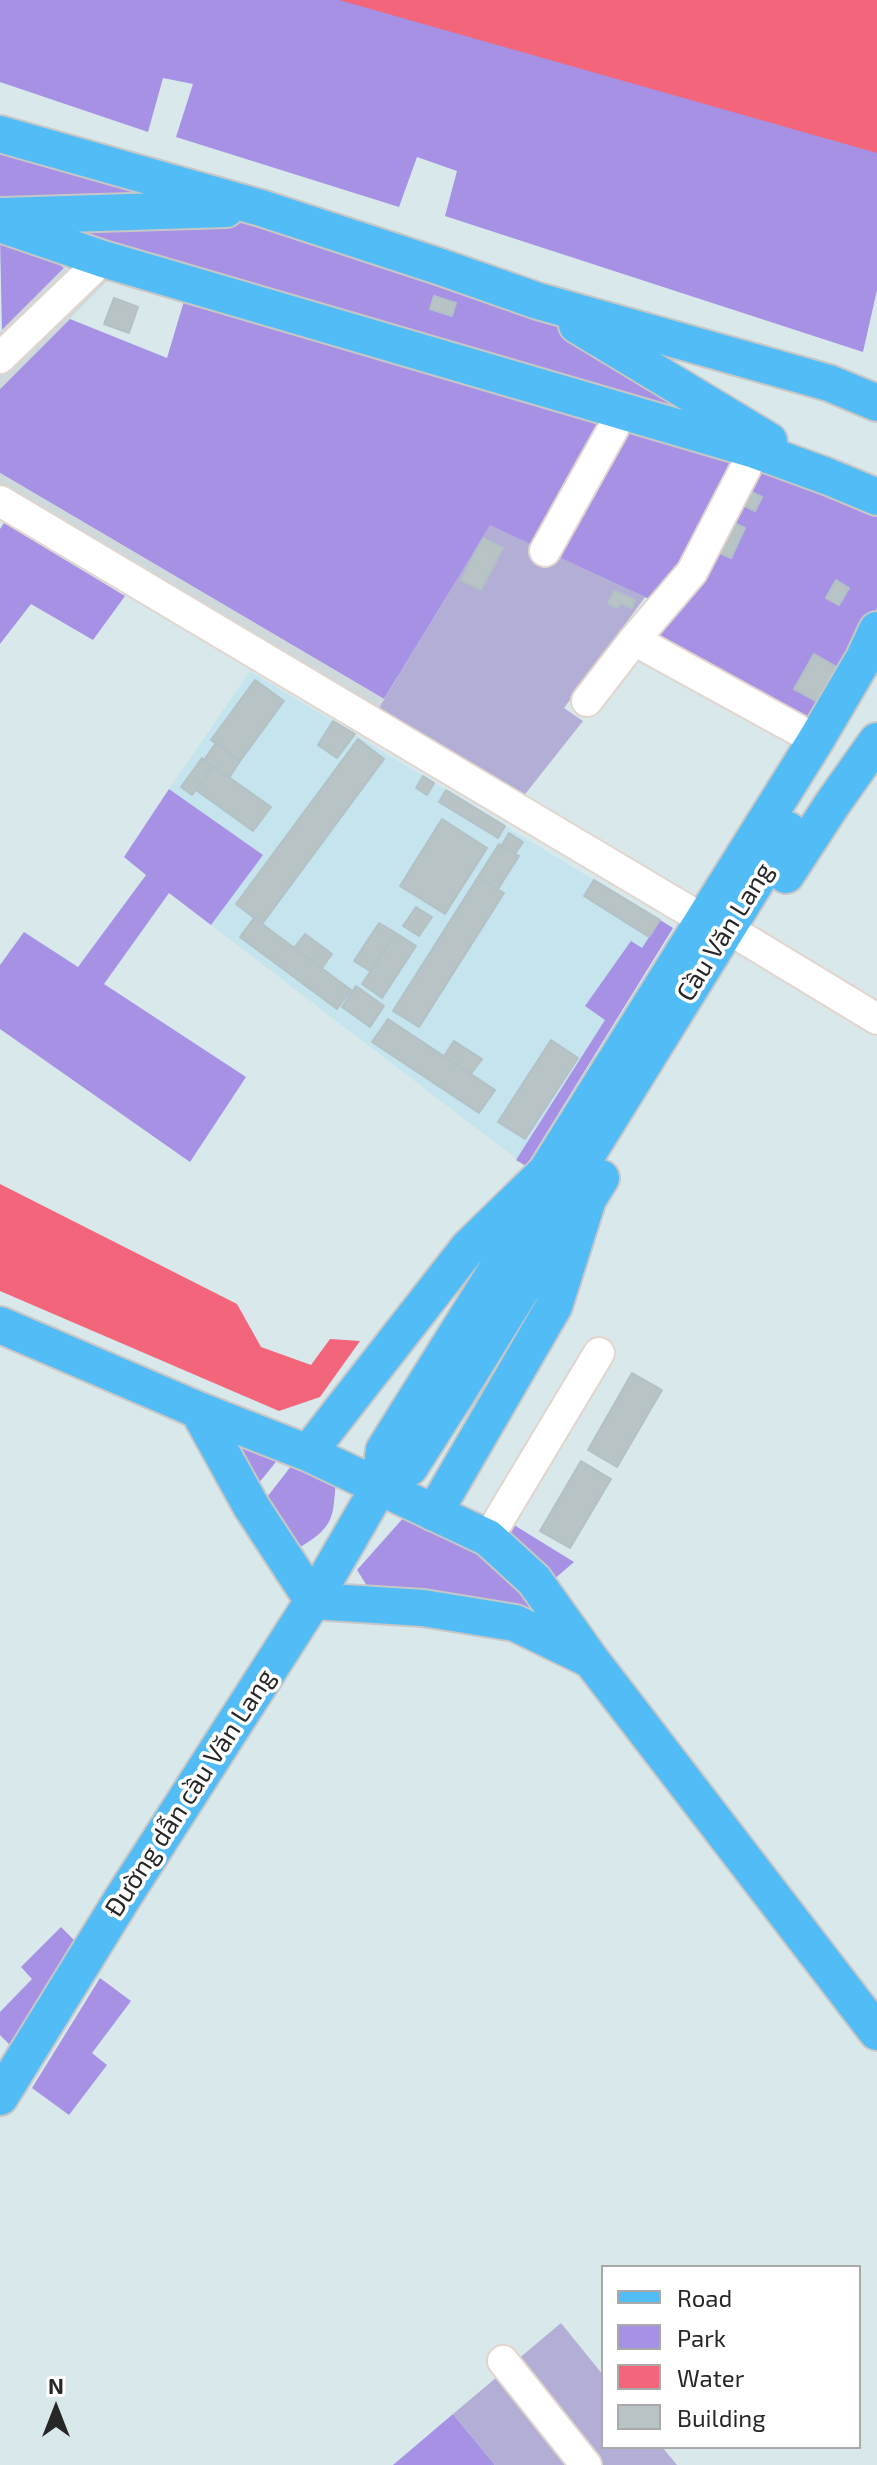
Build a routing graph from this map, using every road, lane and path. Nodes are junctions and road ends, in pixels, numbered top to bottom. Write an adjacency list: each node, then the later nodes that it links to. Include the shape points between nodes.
1 (0, 134): 2 (main road)
2 (261, 208): 3 (main road); 6 (main road)
3 (0, 216)
4 (0, 224): 5 (main road)
5 (123, 270): 7 (street); 9 (main road)
6 (538, 301): 8 (main road, via 829,383); 11 (main road)
7 (0, 358)
8 (877, 403)
9 (623, 411): 10 (main road); 14 (street)
10 (755, 450): 11 (main road); 16 (street, via 692,572)
11 (829, 477): 12 (main road)
12 (877, 497)
13 (0, 501): 21 (street)
14 (545, 551)
15 (877, 630): 19 (main road)
16 (634, 640): 18 (street); 19 (street)
17 (877, 686): 24 (main road, Cầu Văn Lang)
18 (587, 701)
19 (816, 740): 21 (main road)
20 (877, 741): 22 (main road)
21 (702, 919): 28 (main road, via 546,1172 468,1248)
22 (745, 939): 23 (street); 30 (main road, via 588,1199 554,1306)
23 (877, 1019)
24 (572, 1179): 29 (main road, via 531,1274 461,1387 410,1467); 29 (main road, via 488,1246 368,1439)
25 (0, 1325): 27 (main road)
26 (599, 1353): 31 (street)
27 (198, 1410): 28 (main road); 32 (main road, via 251,1506)
28 (308, 1453): 29 (main road)
29 (379, 1487): 30 (main road); 32 (main road, Đường dẫn cầu Văn Lang)
30 (434, 1513): 31 (main road)
31 (488, 1538): 33 (main road, via 534,1580)
32 (313, 1601): 33 (main road, via 423,1608 515,1623); 35 (main road, Đường dẫn cầu Văn Lang)
33 (591, 1660): 34 (main road)
34 (877, 2032)
35 (0, 2097)
36 (503, 2361): 37 (street)
37 (586, 2465)

